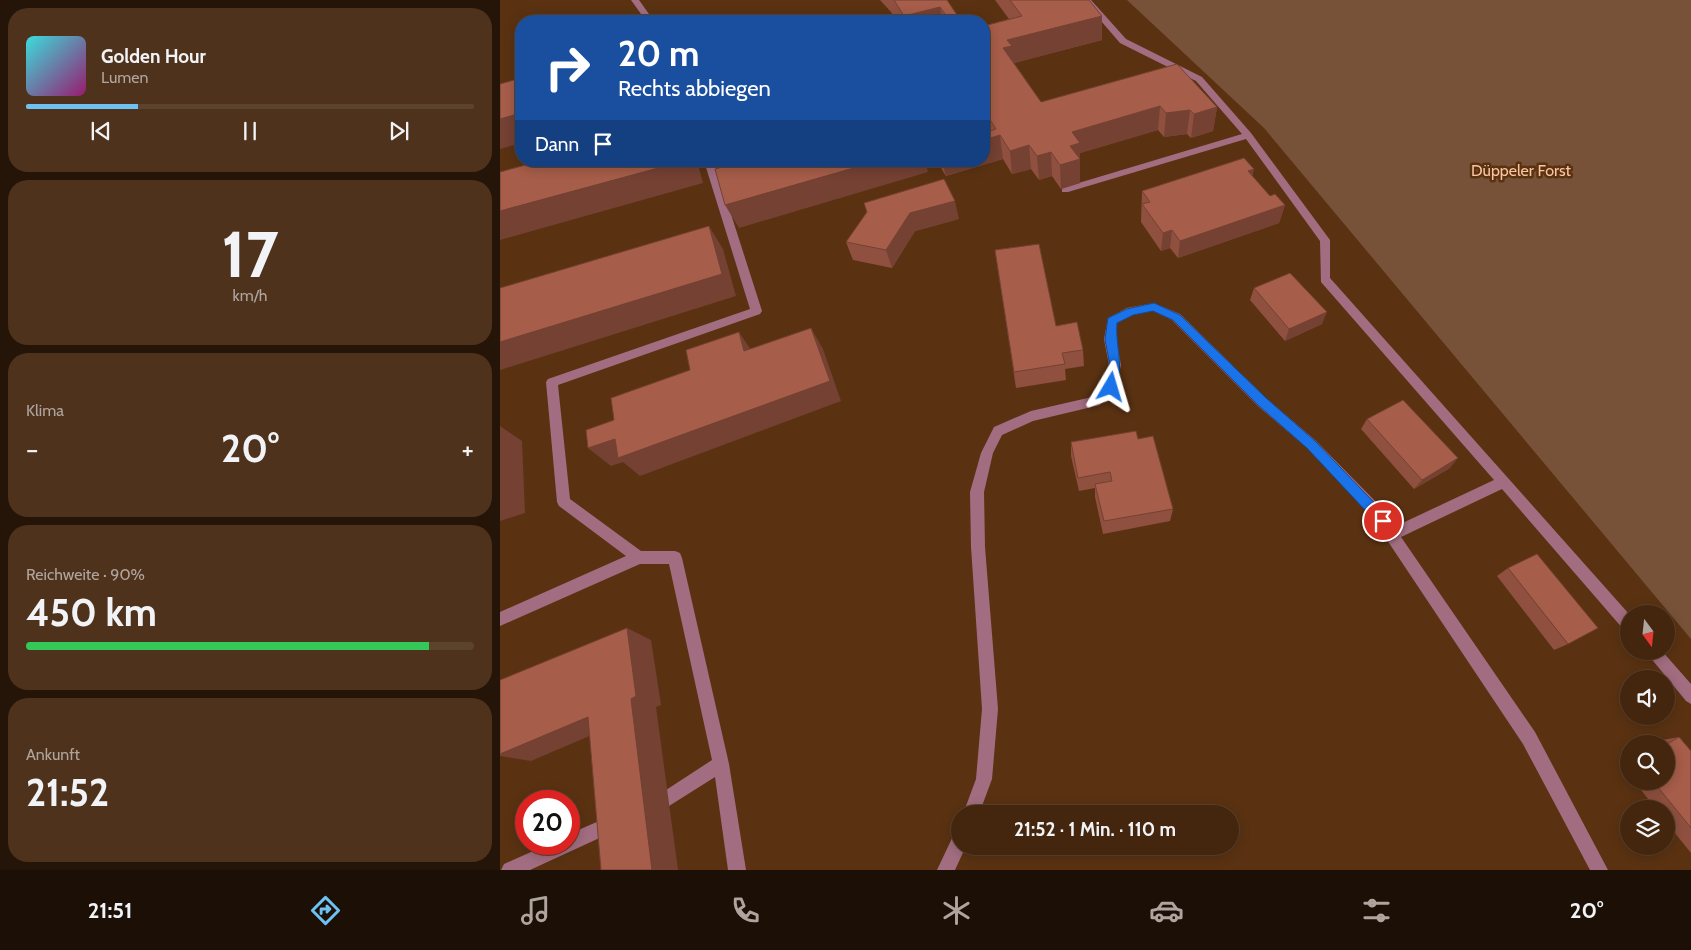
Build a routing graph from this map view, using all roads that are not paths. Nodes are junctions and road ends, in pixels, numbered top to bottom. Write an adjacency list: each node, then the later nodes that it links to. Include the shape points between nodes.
1 (635, 0): 3 (lane)
2 (1087, 0): 4 (lane, via 1122,41 1199,79)
3 (646, 15)
4 (1248, 135): 6 (lane); 7 (lane, via 1325,240 1325,279)
5 (712, 167): 9 (lane, via 756,312 552,382 564,502)
6 (1065, 190)
7 (1504, 482): 8 (lane); 10 (lane)
8 (1393, 534): 16 (lane, via 1374,509 1311,444 1262,402 1176,317 1154,307 1131,311 1112,321 1110,339 1115,366 1111,387 1096,400 1031,416 998,431 987,452 977,492 990,709 984,780); 24 (lane, via 1529,738)
9 (639, 556): 11 (lane); 14 (lane, via 675,558)
10 (1620, 615)
11 (500, 619)
12 (1660, 660): 13 (lane)
13 (1691, 696)
14 (721, 764): 15 (lane); 22 (lane)
15 (669, 798)
16 (974, 805)
17 (625, 818): 18 (lane)
18 (580, 839)
19 (543, 855): 21 (lane)
20 (953, 855): 23 (lane)
21 (510, 870)
22 (737, 870)
23 (946, 870)
24 (1600, 870)

